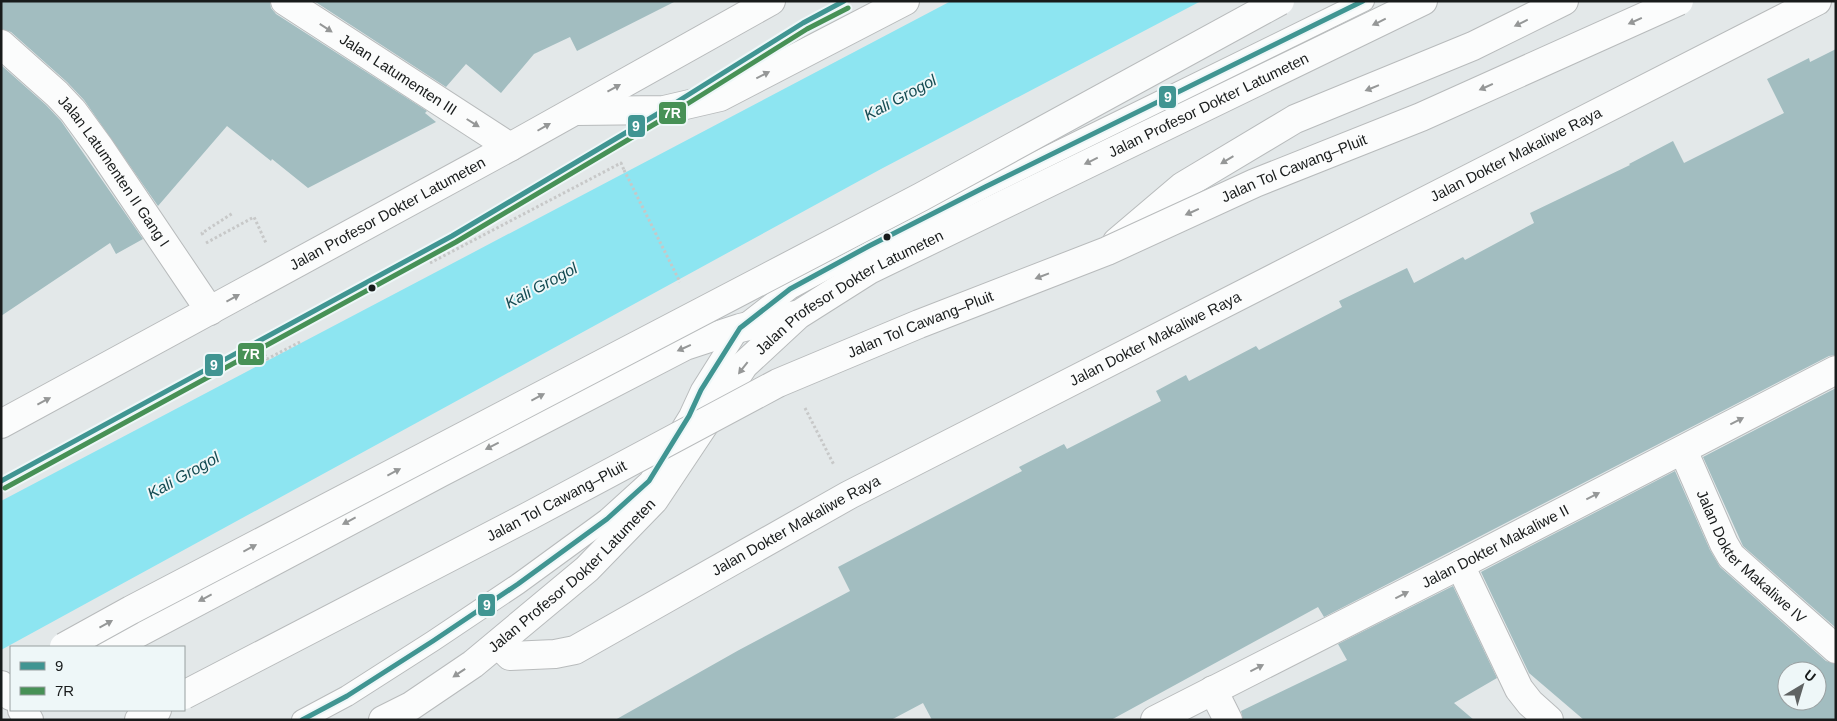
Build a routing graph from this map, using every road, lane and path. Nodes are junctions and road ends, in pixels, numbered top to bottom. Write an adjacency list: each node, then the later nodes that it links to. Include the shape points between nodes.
1 (285, 1): 12 (main road, Jalan Latumenten III, one-way to 12)
2 (771, 1): 11 (main road, Jalan Profesor Dokter Latumeten, one-way to 2)
3 (905, 1): 11 (main road, one-way to 3, via 664,110 720,97)
4 (1280, 1): 28 (main road, one-way to 4, bridge, via 913,202)
5 (1364, 1): 21 (lane, via 869,246 790,289)
6 (1423, 1): 19 (main road, Jalan Profesor Dokter Latumeten, one-way to 19, via 869,270)
7 (1564, 1): 14 (main road, one-way to 14, bridge, via 1474,46 1295,119 1183,186)
8 (1679, 1): 14 (main road, Jalan Tol Cawang–Pluit, one-way to 14, bridge, via 1421,117 1256,183)
9 (1817, 1): 27 (main road, Jalan Dokter Makaliwe Raya, via 849,495 575,650 510,656)
10 (1, 44): 18 (main road, Jalan Latumenten II Gang I, via 74,111)
11 (572, 112): 12 (main road, Jalan Profesor Dokter Latumeten, one-way to 11)
12 (510, 147): 16 (main road, Jalan Profesor Dokter Latumeten)
13 (233, 213): 16 (path, via 202,232 207,244 254,216)
14 (1107, 251): 32 (main road, Jalan Tol Cawang–Pluit, one-way to 32, bridge, via 778,383)
15 (430, 263): 17 (path, bridge, via 621,164)
16 (279, 273): 18 (main road, Jalan Profesor Dokter Latumeten, one-way to 16)
17 (680, 282)
18 (210, 311): 24 (main road, Jalan Profesor Dokter Latumeten, one-way to 18)
19 (798, 315): 21 (main road); 27 (main road, Jalan Profesor Dokter Latumeten, one-way to 27, via 744,365 654,500 588,569)
20 (314, 322): 22 (path, via 262,350 267,359)
21 (740, 328): 29 (main road, one-way to 29, via 685,346); 36 (lane, via 700,390 689,416 649,481 614,512 518,584 347,696)
22 (300, 342)
23 (1836, 370): 25 (main road, Jalan Dokter Makaliwe II, one-way to 23)
24 (1, 424)
25 (1683, 450): 26 (main road, Jalan Dokter Makaliwe II, one-way to 25); 30 (main road, Jalan Dokter Makaliwe IV, via 1731,556)
26 (1460, 565): 31 (main road, Jalan Dokter Makaliwe II, one-way to 26); 40 (main road, via 1520,690)
27 (498, 644): 34 (main road, Jalan Profesor Dokter Latumeten, one-way to 34)
28 (66, 646)
29 (114, 646)
30 (1836, 649)
31 (1213, 690): 38 (main road, Jalan Dokter Makaliwe II); 39 (main road)
32 (185, 694)
33 (155, 711): 35 (main road)
34 (414, 713): 37 (main road, Jalan Profesor Dokter Latumeten)
35 (139, 720)
36 (302, 720)
37 (383, 720)
38 (1155, 720)
39 (1228, 720)
40 (1549, 720)

